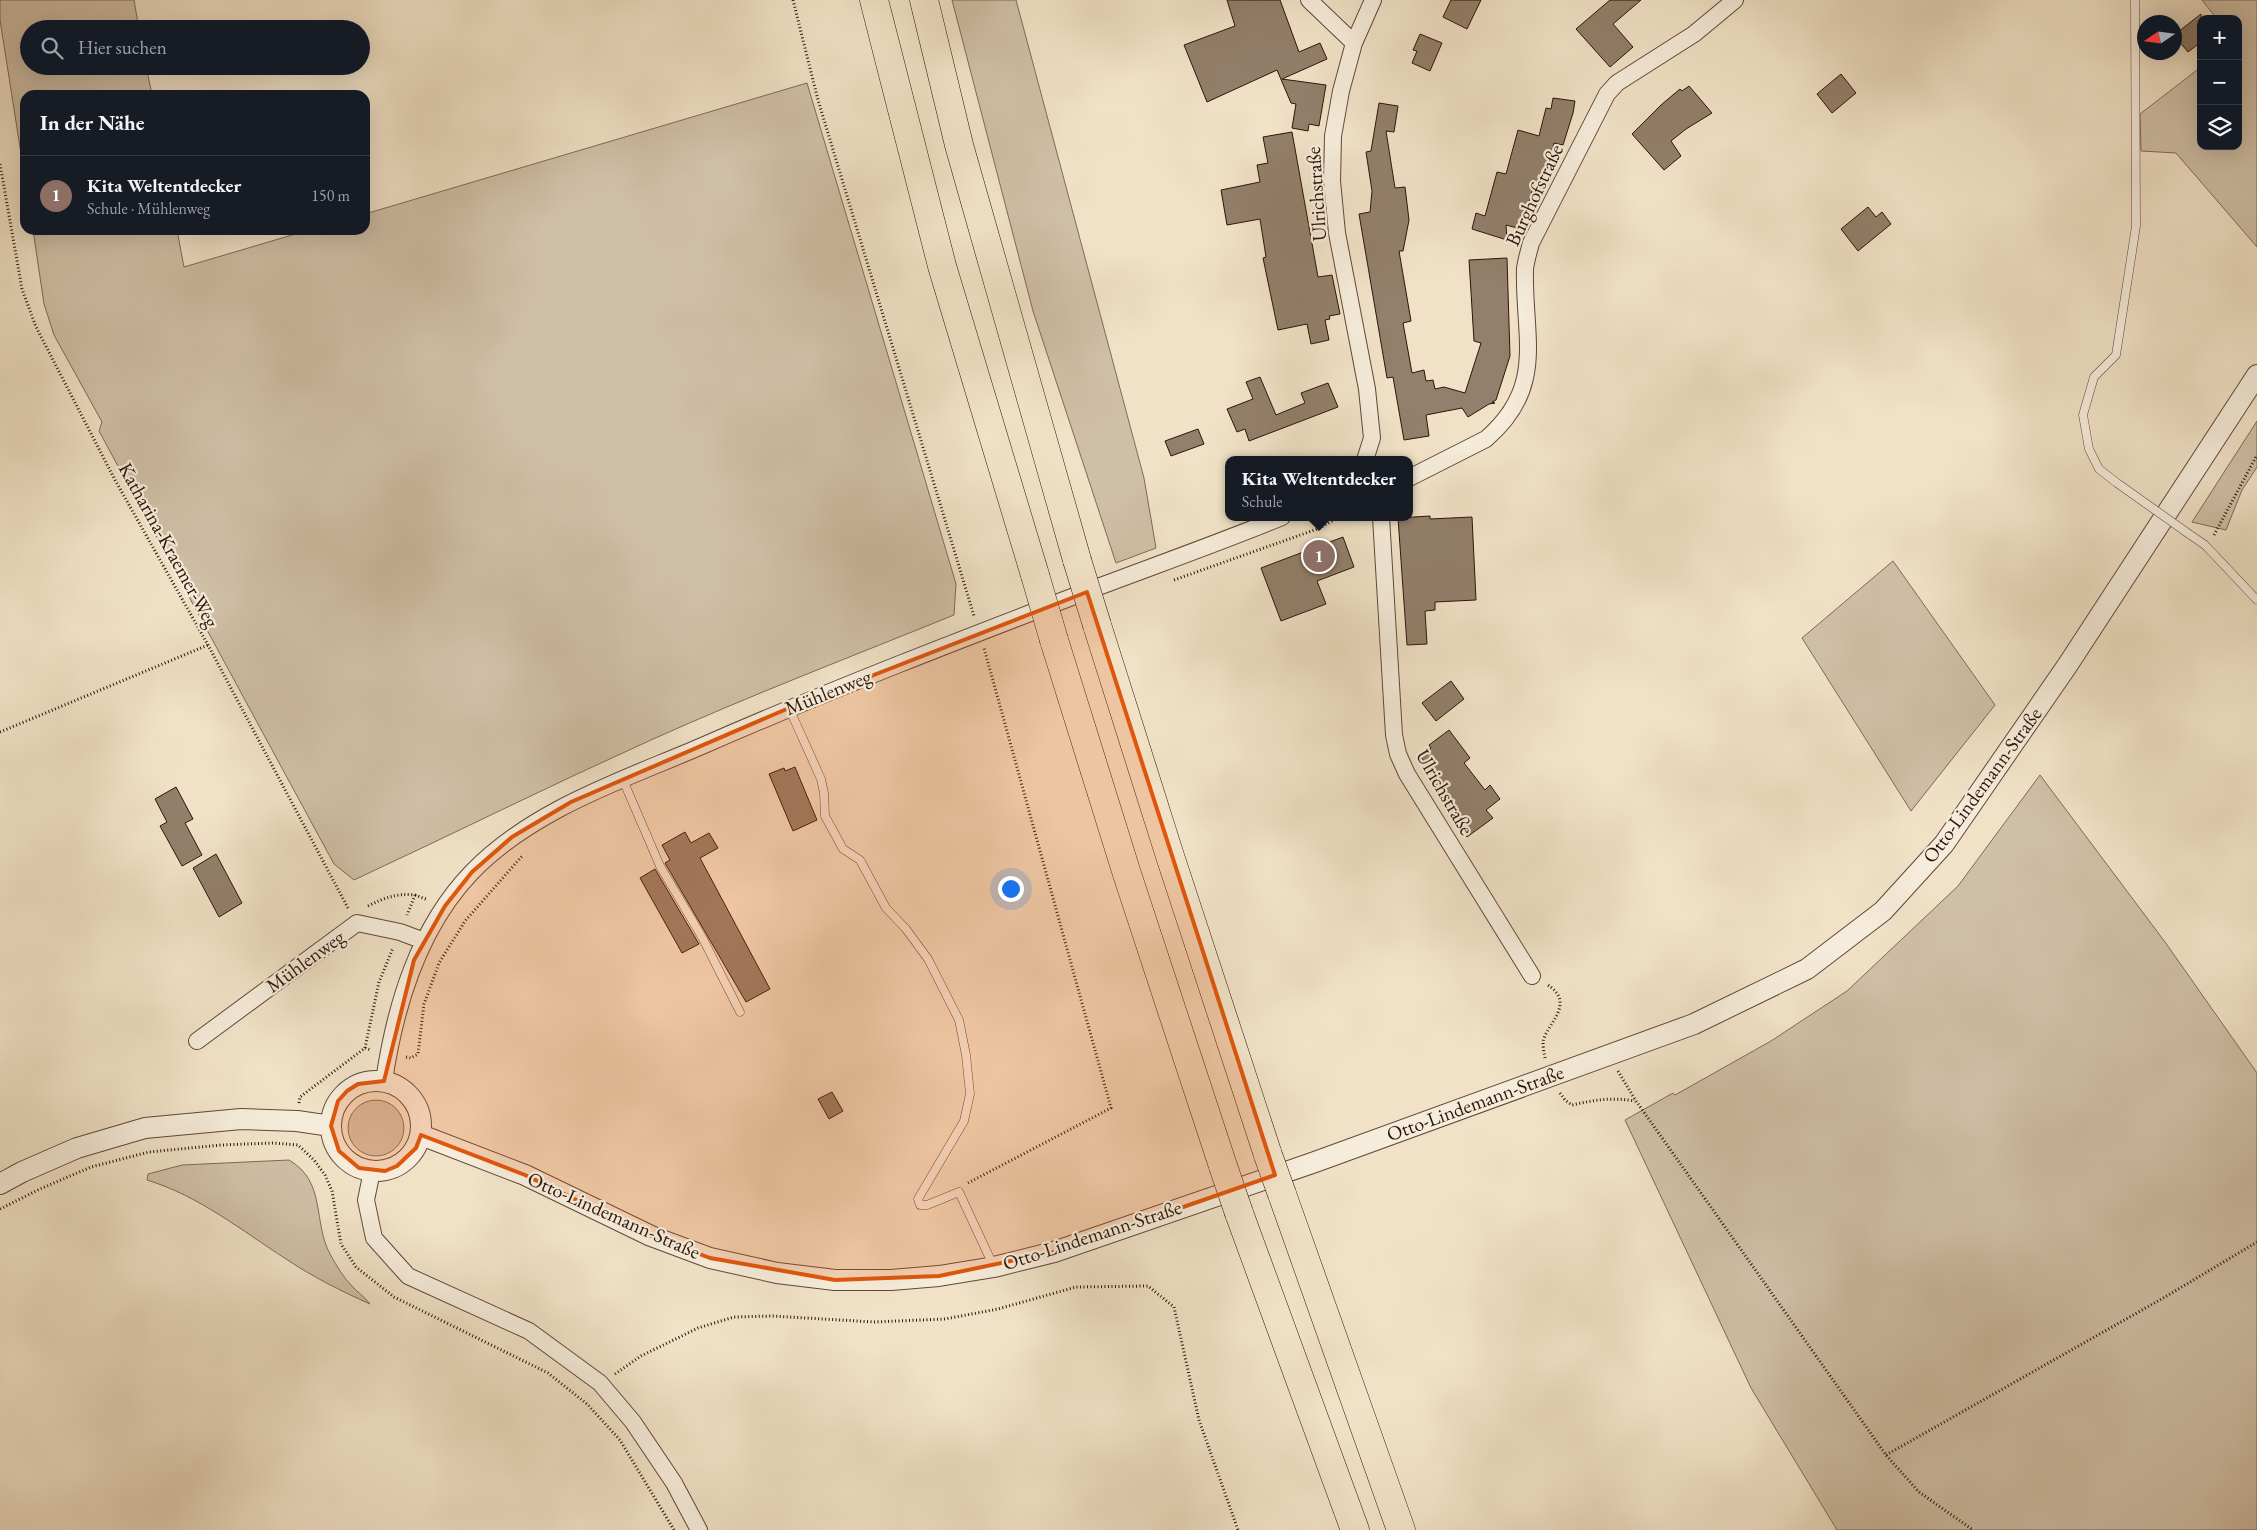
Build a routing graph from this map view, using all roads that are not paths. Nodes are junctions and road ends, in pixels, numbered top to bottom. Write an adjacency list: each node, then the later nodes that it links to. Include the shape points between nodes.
1 (874, 0): 27 (highway, bridge, via 942,266 1130,883 1239,1213)
2 (924, 0): 28 (highway, bridge, via 960,145 1097,625 1268,1155)
3 (1309, 0): 7 (street)
4 (1373, 0): 7 (street, Ulrichstraße)
5 (1735, 0): 10 (street, Burghofstraße, via 1694,34 1617,82 1607,94 1531,243 1525,268 1527,376 1515,407 1486,439)
6 (2135, 0): 13 (lane, bridge, via 2136,226 2116,355 2094,377 2083,414 2089,449 2099,469 2205,545)
7 (1354, 43): 9 (street, Ulrichstraße, via 1333,136 1332,180 1338,233 1367,389 1372,438)
8 (2257, 375): 25 (street, Otto-Lindemann-Straße, via 2067,666 1944,844 1883,911 1807,969 1694,1024 1315,1162 1054,1252)
9 (1366, 456)
10 (1413, 476)
11 (1272, 521): 14 (street, Mühlenweg)
12 (1381, 521): 17 (street, Ulrichstraße, via 1394,736 1398,754 1406,774)
13 (2257, 600)
14 (789, 708): 15 (street, Mühlenweg); 25 (lane, via 821,779 825,816 843,849 860,860 886,908 928,959 959,1020 970,1094 964,1121 918,1199 920,1205 927,1205 959,1192)
15 (623, 780): 16 (street, Mühlenweg, via 571,802 512,837 472,872 445,906); 18 (lane, via 660,866 702,937)
16 (424, 941): 19 (street, Mühlenweg, via 357,923); 20 (street, Mühlenweg, via 414,960 388,1053)
17 (1532, 976)
18 (740, 1012)
19 (197, 1041)
20 (384, 1081): 21 (street, via 371,1080 347,1091 338,1101); 22 (street, via 410,1095 418,1107)
21 (331, 1126): 23 (street, via 338,1151 347,1161); 24 (street, via 241,1119 145,1128 77,1148)
22 (421, 1135): 23 (street, via 416,1148 403,1162 385,1170); 25 (street, Otto-Lindemann-Straße, via 525,1175 651,1236 710,1258 835,1280 939,1276)
23 (372, 1171): 26 (street, via 366,1200 374,1238 408,1276 529,1331 600,1383 633,1422 674,1483)
24 (0, 1184)
25 (994, 1267)
26 (699, 1530)
27 (1356, 1530)
28 (1401, 1530)

